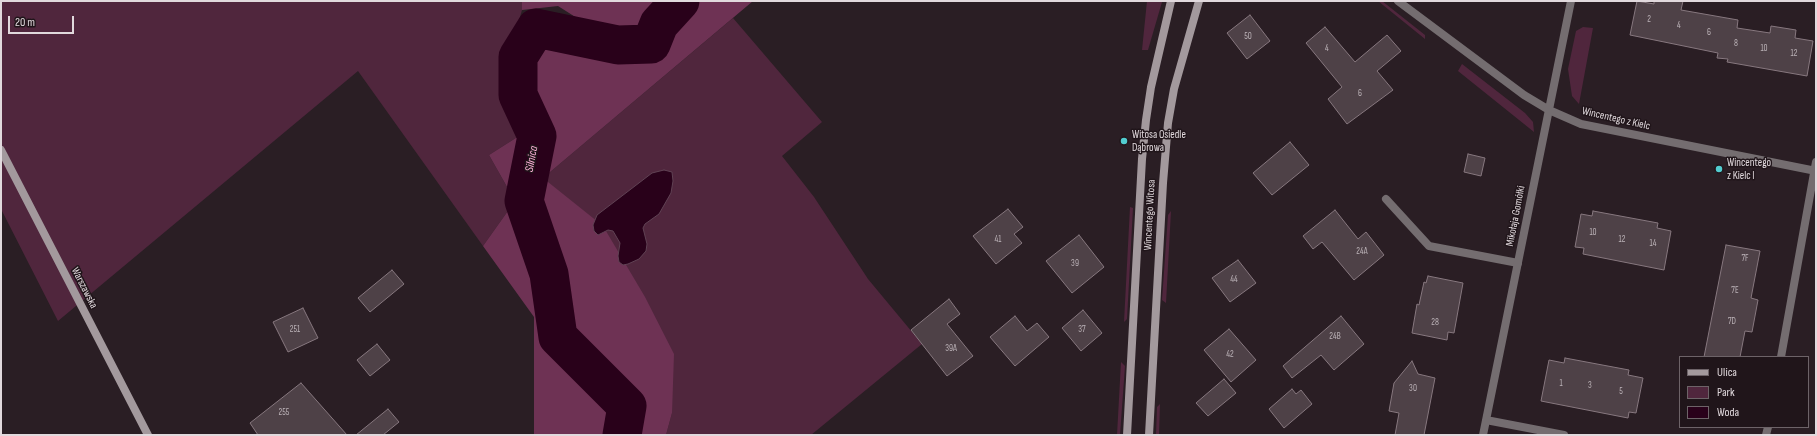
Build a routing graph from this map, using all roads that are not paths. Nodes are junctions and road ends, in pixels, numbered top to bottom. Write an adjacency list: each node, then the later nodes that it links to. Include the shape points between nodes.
1 (1170, 1): 14 (main road, Wincentego Witosa, via 1151,87 1141,170)
2 (1199, 1): 15 (main road, Wincentego Witosa, via 1174,89 1168,123)
3 (1398, 1): 5 (street, Wincentego z Kielc, via 1524,95)
4 (1571, 1): 5 (street, Mikołaja Gomółki)
5 (1549, 110): 8 (street, Wincentego z Kielc, via 1582,124); 10 (street, Mikołaja Gomółki)
6 (1, 150): 13 (main road, Warszawska)
7 (1816, 162): 8 (street)
8 (1815, 171): 11 (street)
9 (1386, 199): 10 (street, via 1429,246)
10 (1518, 263): 12 (street, Mikołaja Gomółki)
11 (1780, 356)
12 (1486, 420): 16 (street, Mikołaja Gomółki); 17 (street)
13 (148, 435)
14 (1127, 435)
15 (1149, 435)
16 (1484, 435)
17 (1564, 435)

